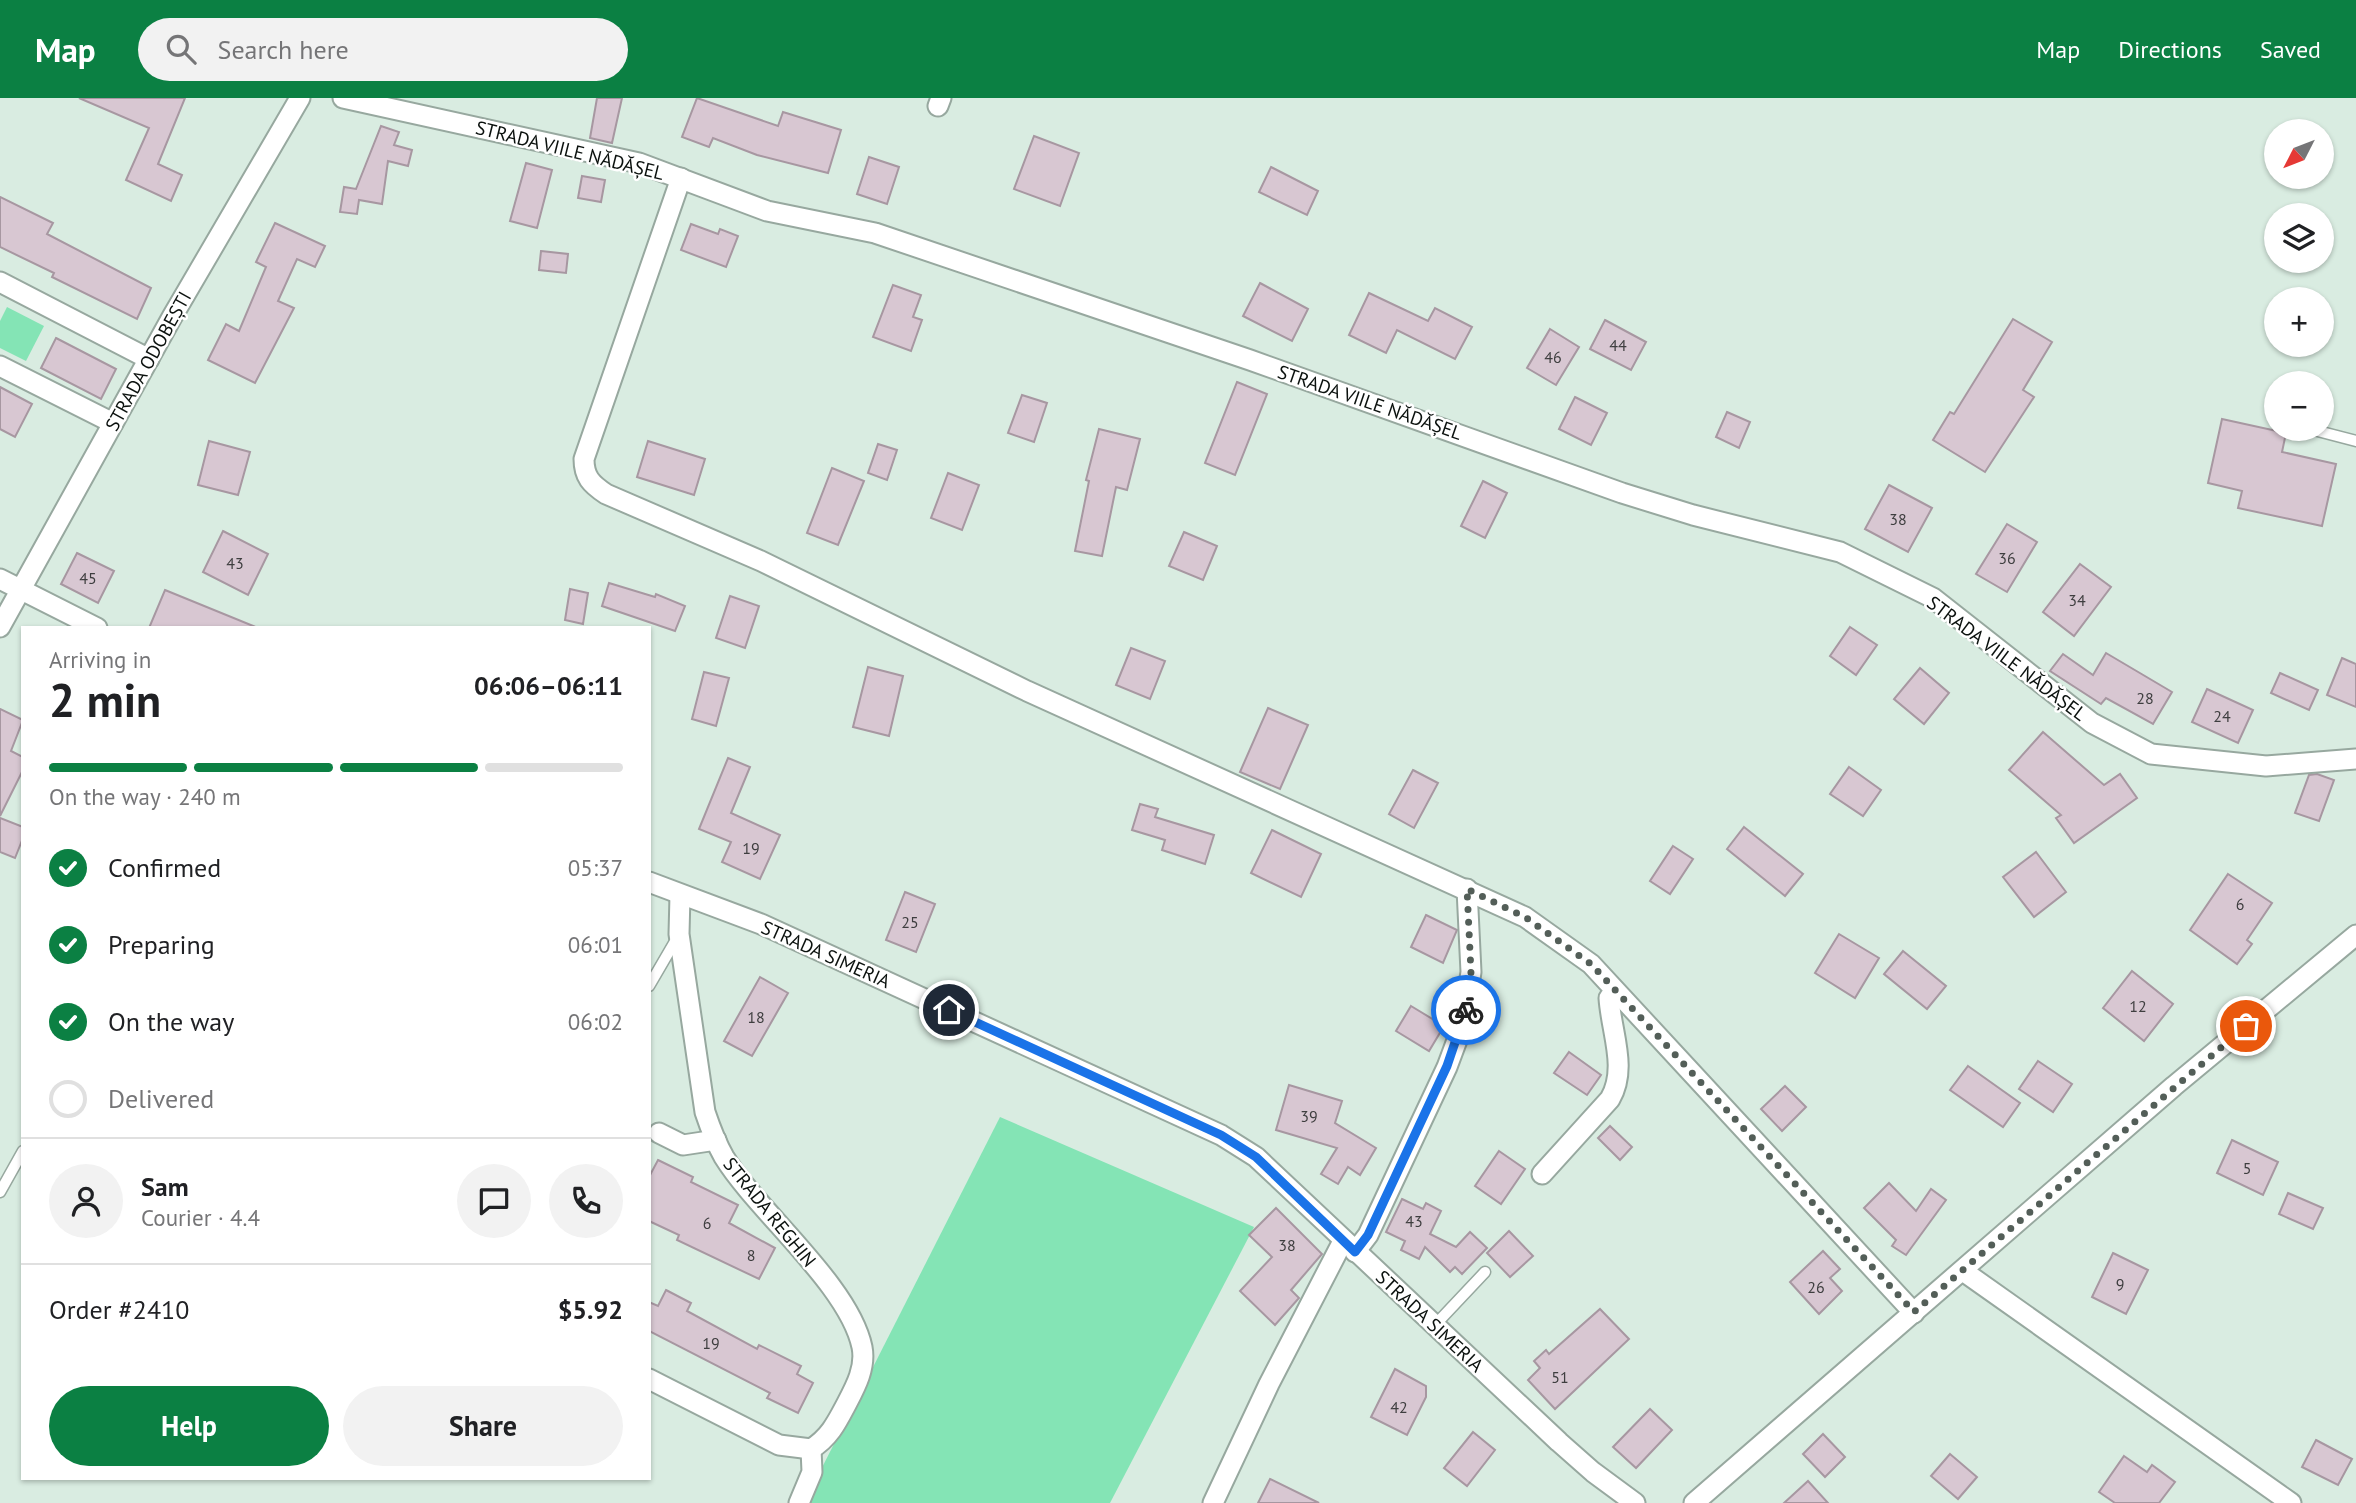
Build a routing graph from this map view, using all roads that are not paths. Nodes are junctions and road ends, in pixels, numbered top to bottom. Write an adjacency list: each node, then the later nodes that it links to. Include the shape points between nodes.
1 (300, 98): 5 (street, STRADA ODOBEȘTI)
2 (343, 98): 3 (street, STRADA VIILE NĂDĂȘEL, via 639,163)
3 (681, 178): 14 (street, STRADA VIILE NĂDĂȘEL, via 767,211 875,233 945,256 1622,493 1840,552 1933,598 2092,723 2151,754 2266,766); 16 (street, via 583,459 590,483 1027,691)
4 (0, 282): 5 (street)
5 (149, 359): 7 (street, STRADA ODOBEȘTI)
6 (0, 366): 7 (street)
7 (113, 423): 11 (street, STRADA ODOBEȘTI)
8 (2334, 435): 9 (lane)
9 (2356, 441)
10 (0, 579): 11 (street)
11 (20, 589): 12 (street); 13 (street, STRADA ODOBEȘTI)
12 (93, 626)
13 (0, 627)
14 (2356, 759)
15 (651, 883): 17 (street, STRADA SIMERIA)
16 (1467, 889): 21 (street, via 1561,940); 27 (street, via 1471,972 1463,1024 1368,1235)
17 (680, 895): 18 (street, STRADA REGHIN); 27 (street, STRADA SIMERIA, via 761,924 1221,1135 1256,1157)
18 (679, 934): 20 (lane); 23 (street, STRADA REGHIN, via 705,1112)
19 (2356, 935): 28 (street)
20 (651, 983)
21 (1615, 991): 25 (street, via 1609,998 1617,1087); 30 (street)
22 (659, 1133): 23 (street, via 683,1145)
23 (716, 1140): 33 (street, STRADA REGHIN, via 738,1177 845,1309 862,1348 857,1384 832,1431)
24 (21, 1155): 26 (lane)
25 (1542, 1174)
26 (0, 1192)
27 (1349, 1247): 31 (street, STRADA SIMERIA); 35 (street, via 1269,1384)
28 (1963, 1271): 30 (street); 38 (street)
29 (1485, 1272): 31 (lane)
30 (1914, 1312): 37 (street)
31 (1436, 1324): 36 (street, STRADA SIMERIA, via 1559,1443)
32 (651, 1380): 33 (street, via 779,1445)
33 (811, 1448): 34 (street, via 812,1472)
34 (799, 1503)
35 (1213, 1503)
36 (1635, 1503)
37 (1694, 1503)
38 (2291, 1503)

